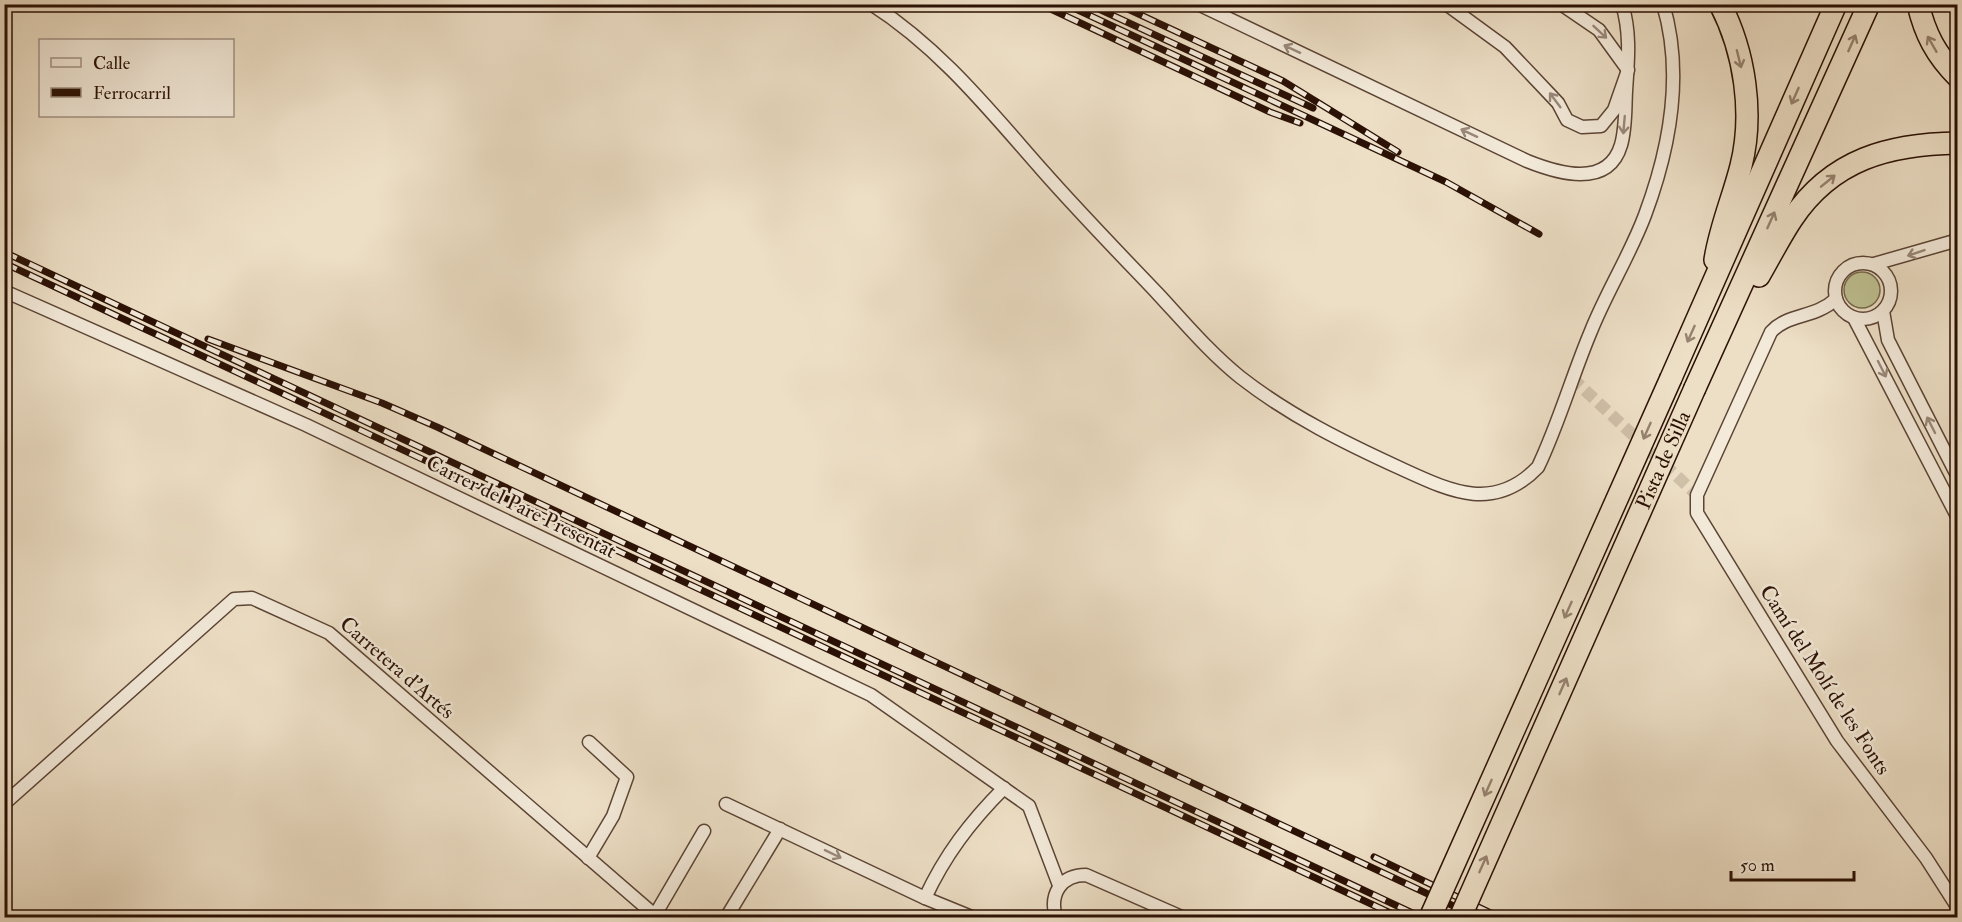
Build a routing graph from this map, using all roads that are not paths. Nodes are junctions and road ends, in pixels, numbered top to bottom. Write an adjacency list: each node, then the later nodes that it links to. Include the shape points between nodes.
1 (871, 4): 6 (street, via 951,68 1053,182 1239,376 1339,440 1453,492 1480,494 1523,483 1538,467 1608,289 1645,216 1662,162 1671,114 1674,73 1670,27)
2 (1198, 4): 11 (street, one-way to 2, via 1621,147 1614,160 1592,174 1573,175 1527,161)
3 (1446, 4): 11 (street, one-way to 3, via 1614,110 1601,126 1582,127 1567,120 1546,89 1506,47)
4 (1561, 4): 11 (street, one-way to 11, via 1599,30)
5 (1622, 4): 11 (street, via 1629,40)
6 (1663, 4)
7 (1720, 4): 16 (highway, one-way to 16, via 1741,63 1746,119 1741,166 1719,231)
8 (1836, 4): 16 (highway, Pista de Silla, one-way to 16)
9 (1869, 4): 21 (highway, Pista de Silla, one-way to 9)
10 (1918, 4): 12 (highway, one-way to 10, via 1929,41)
11 (1628, 70)
12 (1958, 76)
13 (1958, 143): 21 (highway, one-way to 13, via 1792,219 1808,199 1845,168 1875,153)
14 (1958, 240): 15 (street, one-way to 15)
15 (1874, 264): 18 (street, via 1864,262 1846,267 1835,283); 19 (street, via 1891,285 1889,303)
16 (1710, 290): 40 (highway, Pista de Silla, one-way to 40, bridge)
17 (4, 291): 25 (street, Carrer del Pare Presentat, via 306,425 871,694)
18 (1836, 299): 20 (street, via 1841,310); 33 (street, Camí del Molí de les Fonts, via 1823,310 1778,323 1771,332 1697,495 1697,513 1824,721 1926,858)
19 (1883, 311): 20 (street, via 1867,319); 22 (street, one-way to 19, via 1888,340)
20 (1854, 318): 23 (street, one-way to 23)
21 (1695, 388): 41 (highway, Pista de Silla, one-way to 21, bridge)
22 (1958, 477)
23 (1958, 518)
24 (589, 742): 30 (street, via 627,777 613,816)
25 (1004, 788): 31 (street, Carrer del Pare Presentat, via 1029,806); 32 (street, via 941,863)
26 (4, 804): 30 (street, Carretera d'Artés, via 234,599 252,598 329,633)
27 (726, 804): 28 (street)
28 (780, 829): 32 (street, one-way to 32); 36 (street)
29 (704, 831): 35 (street)
30 (588, 858): 35 (street, Carretera d'Artés)
31 (1059, 885): 38 (street, Carrer del Pare Presentat, via 1053,900); 39 (street, via 1071,877 1093,876)
32 (925, 898): 34 (street)
33 (1958, 908)
34 (957, 915): 37 (street)
35 (657, 916)
36 (726, 918)
37 (974, 918)
38 (1056, 918)
39 (1184, 918)
40 (1430, 918)
41 (1460, 918)

